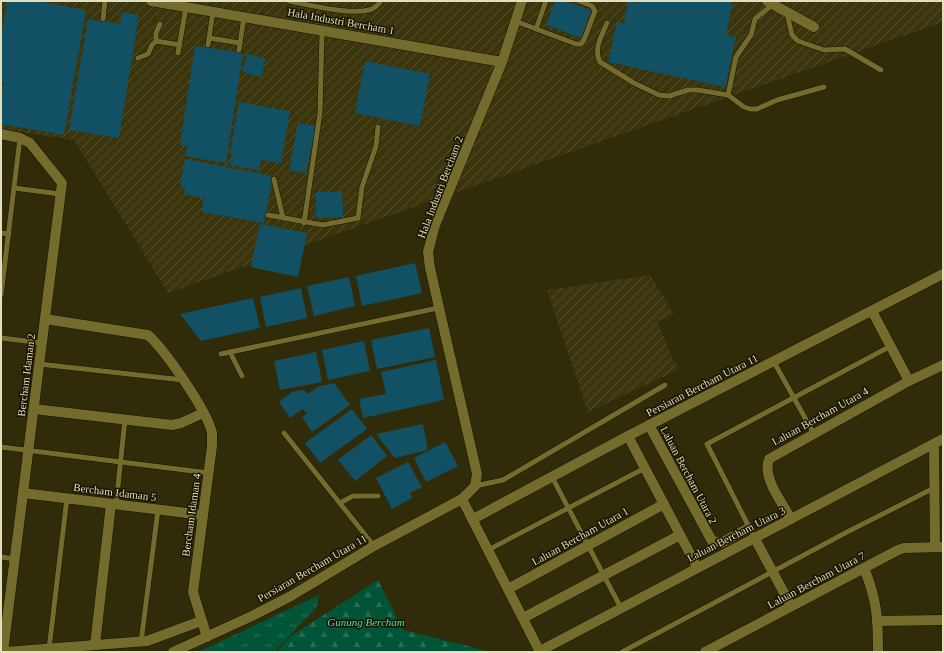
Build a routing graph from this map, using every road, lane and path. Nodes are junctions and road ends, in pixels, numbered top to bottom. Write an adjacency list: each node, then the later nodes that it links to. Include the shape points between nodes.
1 (106, 1): 15 (lane)
2 (151, 1): 10 (street, Hala Industri Bercham 1)
3 (289, 1): 11 (lane)
4 (326, 1): 11 (lane)
5 (381, 1): 11 (lane, via 369,10)
6 (522, 1): 16 (street, Hala Industri Bercham 2)
7 (546, 1): 20 (lane)
8 (579, 1): 20 (lane, via 592,6 595,11 581,44)
9 (770, 3): 13 (street); 33 (lane, via 755,20 751,35 736,58)
10 (186, 7): 12 (street, Hala Industri Bercham 1); 25 (lane)
11 (325, 8)
12 (213, 12): 14 (street, Hala Industri Bercham 1); 22 (lane)
13 (787, 12): 19 (street); 31 (lane, via 792,35 798,41 824,50 845,49)
14 (244, 17): 21 (street, Hala Industri Bercham 1); 24 (lane)
15 (103, 19)
16 (516, 21): 20 (lane); 30 (street, Hala Industri Bercham 2)
17 (607, 23): 33 (lane, via 597,52 597,57 603,65 660,95 669,96 688,90)
18 (160, 24): 23 (lane)
19 (814, 27)
20 (536, 29)
21 (322, 30): 30 (street, Hala Industri Bercham 1); 42 (lane, via 320,113)
22 (209, 38): 24 (lane); 26 (lane)
23 (156, 41): 25 (lane); 29 (lane, via 148,54)
24 (240, 43): 27 (lane)
25 (180, 45): 28 (lane)
26 (208, 45)
27 (239, 50)
28 (178, 53)
29 (138, 58)
30 (502, 62): 47 (street, Hala Industri Bercham 2, via 430,240 428,252)
31 (880, 70)
32 (824, 87): 33 (lane, via 777,100 757,109 744,107)
33 (728, 95)
34 (378, 127): 42 (lane, via 376,146 362,187 358,218 323,225)
35 (1, 134): 36 (street, Bercham Idaman 2)
36 (20, 138): 38 (lane); 39 (street, Bercham Idaman 2, via 30,143 62,183)
37 (274, 179): 41 (lane)
38 (14, 188): 39 (lane); 44 (lane)
39 (60, 194): 49 (street, Bercham Idaman 2)
40 (268, 215): 41 (lane)
41 (283, 218): 42 (lane)
42 (304, 223)
43 (1, 233): 44 (lane)
44 (9, 234): 46 (lane)
45 (943, 274): 48 (street, Persiaran Bercham Utara 11)
46 (1, 295)
47 (438, 308): 53 (lane); 77 (street, Hala Industri Bercham 2, via 477,474)
48 (872, 311): 52 (street); 55 (street, Persiaran Bercham Utara 11)
49 (45, 319): 51 (street, Bercham Idaman 2); 59 (street, Bercham Idaman 4, via 146,334 152,338)
50 (1, 338): 51 (lane)
51 (42, 343): 56 (street, Bercham Idaman 2)
52 (891, 346): 60 (street); 62 (lane)
53 (230, 352): 54 (lane); 58 (lane)
54 (221, 354)
55 (774, 362): 62 (lane); 66 (street, Persiaran Bercham Utara 11)
56 (39, 364): 59 (lane); 63 (street, Bercham Idaman 2)
57 (943, 365): 60 (street, Laluan Bercham Utara 4)
58 (242, 376)
59 (184, 380): 64 (street, Bercham Idaman 4)
60 (909, 381): 68 (street, Laluan Bercham Utara 4)
61 (665, 385): 77 (lane, via 503,480)
62 (794, 398): 68 (lane); 91 (lane, via 707,444)
63 (34, 409): 65 (street); 72 (street, Bercham Idaman 2)
64 (203, 413): 65 (street, via 177,424); 75 (street, Bercham Idaman 4, via 212,433)
65 (125, 419): 73 (lane)
66 (649, 425): 69 (street, Persiaran Bercham Utara 11); 91 (street, Laluan Bercham Utara 2, via 712,541 721,543)
67 (284, 432): 83 (lane)
68 (814, 434): 90 (street, Laluan Bercham Utara 4, via 769,459 766,466 768,475)
69 (628, 436): 74 (street); 76 (street, Persiaran Bercham Utara 11)
70 (939, 442): 78 (street); 90 (street, Laluan Bercham Utara 3)
71 (1, 447): 72 (lane)
72 (28, 450): 73 (lane); 79 (street, Bercham Idaman 2)
73 (120, 462): 75 (lane); 84 (lane)
74 (645, 468): 85 (street); 86 (lane)
75 (209, 472): 88 (street, Bercham Idaman 4)
76 (552, 477): 86 (lane); 89 (street, Persiaran Bercham Utara 11)
77 (475, 486): 82 (street)
78 (934, 488): 95 (street); 101 (lane)
79 (23, 493): 81 (street, Bercham Idaman 5); 98 (street, Bercham Idaman 2)
80 (378, 496): 83 (lane, via 353,496)
81 (67, 498): 84 (street, Bercham Idaman 5); 113 (lane)
82 (462, 499): 89 (street); 93 (street, Persiaran Bercham Utara 11)
83 (340, 503): 93 (lane)
84 (114, 504): 87 (street, Bercham Idaman 5); 112 (street)
85 (664, 504): 92 (street); 94 (street, Laluan Bercham Utara 1)
86 (569, 509): 94 (lane); 96 (lane)
87 (158, 510): 88 (street, Bercham Idaman 5); 111 (lane)
88 (203, 516): 108 (street, Bercham Idaman 4, via 193,592)
89 (472, 519): 96 (street)
90 (791, 519): 91 (street, Laluan Bercham Utara 3)
91 (752, 533): 99 (street, Laluan Bercham Utara 3); 101 (street)
92 (680, 535): 99 (street); 102 (street)
93 (374, 546): 110 (street, Persiaran Bercham Utara 11, via 291,596)
94 (588, 546): 102 (lane); 103 (street, Laluan Bercham Utara 1)
95 (939, 547): 100 (street, Laluan Bercham Utara 7, via 904,548)
96 (488, 550): 103 (street)
97 (1, 557): 98 (lane)
98 (15, 558): 115 (street, Bercham Idaman 2)
99 (697, 567): 105 (street, Laluan Bercham Utara 3)
100 (864, 568): 104 (street, Laluan Bercham Utara 7); 109 (street, via 875,599)
101 (773, 572): 104 (street); 117 (lane)
102 (604, 574): 105 (lane); 106 (street)
103 (508, 589): 106 (street)
104 (791, 606): 118 (street, Laluan Bercham Utara 7)
105 (621, 608): 114 (street, Laluan Bercham Utara 3)
106 (523, 618): 114 (street)
107 (943, 620): 109 (street)
108 (201, 621): 110 (street, Bercham Idaman 4); 111 (street)
109 (878, 621): 119 (street)
110 (207, 638): 116 (street, Persiaran Bercham Utara 11)
111 (140, 642): 112 (street)
112 (96, 645): 113 (street)
113 (49, 649): 115 (street)
114 (540, 651)
115 (4, 652)
116 (173, 652)
117 (622, 652)
118 (705, 652)
119 (878, 652)

